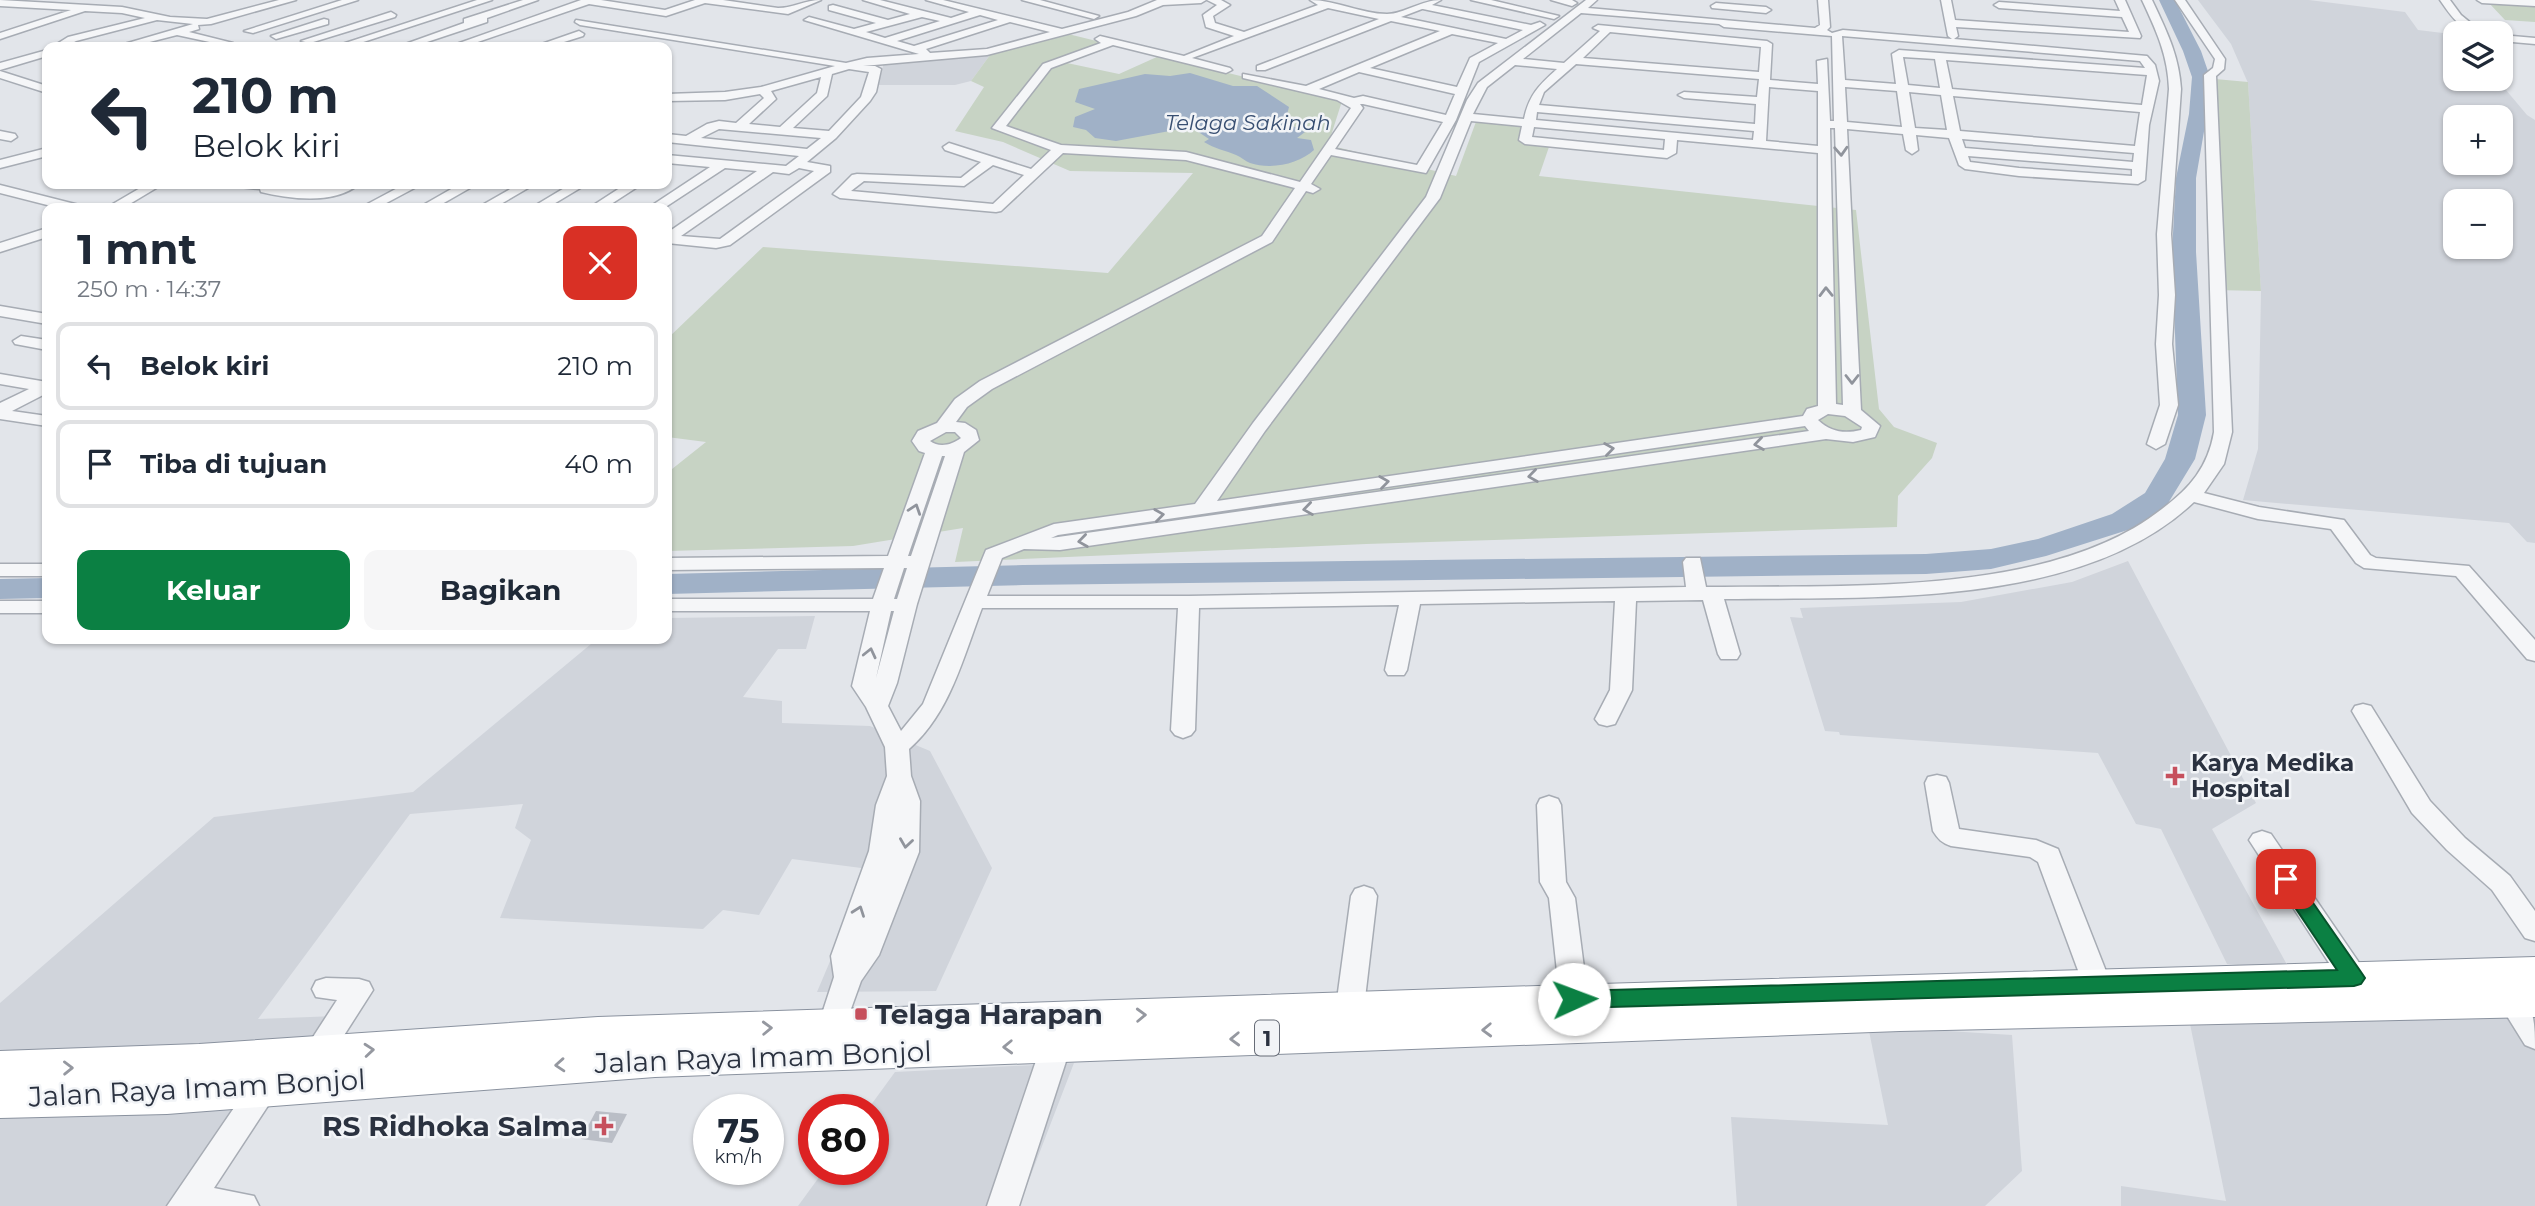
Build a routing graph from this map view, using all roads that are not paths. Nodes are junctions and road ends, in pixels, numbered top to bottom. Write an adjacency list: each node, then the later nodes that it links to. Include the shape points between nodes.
1 (102, 0): 44 (street)
2 (353, 0): 48 (street)
3 (487, 0): 70 (street)
4 (533, 0): 73 (street)
5 (545, 0): 96 (street)
6 (589, 0): 30 (street, via 665,13); 97 (street)
7 (677, 0): 30 (street)
8 (797, 0): 31 (street)
9 (854, 0): 46 (street)
10 (869, 0): 52 (street)
11 (931, 0): 51 (street)
12 (949, 0): 51 (street)
13 (1087, 0): 47 (street)
14 (1143, 0): 54 (street)
15 (1201, 0): 33 (street)
16 (1212, 0): 81 (street, via 1225,5 1208,15 1210,25)
17 (1436, 0): 40 (street)
18 (1476, 0): 56 (street)
19 (1556, 0): 45 (street)
20 (1592, 0): 45 (street)
21 (1824, 0): 76 (street)
22 (1835, 0): 76 (street)
23 (1946, 0): 68 (street)
24 (2057, 0): 49 (street)
25 (2147, 0): 114 (street, via 2169,47)
26 (2180, 0): 114 (street, via 2220,59 2218,69)
27 (2444, 0): 64 (street)
28 (2484, 0): 39 (street)
29 (22, 1): 37 (street); 44 (street)
30 (701, 1): 31 (street, via 778,12)
31 (813, 1)
32 (1027, 1): 47 (street)
33 (1167, 1): 74 (street)
34 (295, 2): 58 (street); 62 (street, via 261,14)
35 (1320, 2): 55 (street); 81 (street)
36 (1400, 2): 40 (street)
37 (0, 3)
38 (1722, 3): 41 (street); 42 (street)
39 (2535, 3)
40 (1420, 4): 55 (street); 72 (street)
41 (1708, 5)
42 (1766, 5): 69 (street)
43 (1999, 6): 49 (street); 71 (street)
44 (86, 7): 57 (street, via 140,11); 80 (street)
45 (1574, 7): 56 (street); 61 (street); 69 (street); 106 (street)
46 (833, 8): 67 (street); 78 (street, via 807,19)
47 (1060, 8): 54 (street)
48 (320, 10): 60 (street); 62 (street)
49 (2125, 11): 71 (street, via 2136,36)
50 (402, 12): 60 (street)
51 (988, 12): 53 (street); 63 (street); 74 (street)
52 (920, 13): 63 (street); 67 (street)
53 (1009, 14): 74 (street); 101 (street)
54 (1094, 16): 74 (street)
55 (1389, 16): 75 (street); 87 (street); 112 (street)
56 (1554, 16): 72 (street)
57 (159, 18): 65 (street); 89 (street)
58 (223, 18): 65 (street); 66 (street)
59 (335, 18): 82 (street)
60 (376, 20): 70 (street); 93 (street)
61 (1667, 20): 76 (street); 79 (street)
62 (281, 21): 82 (street, via 247,32)
63 (950, 21): 86 (street)
64 (2462, 21)
65 (207, 22): 77 (street)
66 (242, 23)
67 (888, 23): 78 (street)
68 (1950, 23): 71 (street); 84 (street)
69 (1765, 24): 76 (street)
70 (408, 25): 73 (street); 94 (street)
71 (2006, 27)
72 (1534, 29): 87 (street)
73 (438, 30): 95 (street)
74 (1064, 30): 99 (street); 101 (street, via 992,45 932,52); 110 (street, via 987,52)
75 (1450, 31): 87 (street); 113 (street)
76 (1831, 31): 84 (street); 100 (street); 121 (street)
77 (177, 32): 90 (street); 91 (street)
78 (854, 33): 86 (street)
79 (1661, 34): 83 (street); 118 (street, via 1762,42 1768,45)
80 (0, 36)
81 (1247, 36): 105 (street)
82 (276, 37): 92 (street)
83 (1601, 37): 109 (street); 118 (street)
84 (1953, 38): 104 (street)
85 (2513, 39): 88 (street)
86 (885, 41): 101 (street)
87 (1509, 41): 127 (street, via 1474,60)
88 (2535, 41)
89 (66, 42)
90 (138, 42)
91 (217, 42)
92 (297, 42)
93 (312, 42)
94 (354, 42)
95 (401, 42)
96 (416, 42)
97 (467, 42)
98 (549, 42): 110 (street, via 580,28)
99 (1119, 43): 105 (street); 112 (street); 157 (street, via 1047,65 998,126)
100 (2028, 47): 104 (street); 108 (street)
101 (915, 49)
102 (42, 54): 111 (street)
103 (1656, 55): 118 (street)
104 (2138, 55): 120 (street, via 2148,61)
105 (1189, 56): 112 (street)
106 (1511, 61): 109 (street); 138 (street, via 1482,85)
107 (1941, 61): 108 (street); 117 (street); 124 (street, via 1898,54); 128 (street)
108 (2034, 63): 117 (street); 120 (street)
109 (1571, 64): 118 (street); 134 (street, via 1541,90)
110 (850, 65): 119 (street)
111 (0, 67)
112 (1246, 68): 123 (street)
113 (1356, 68): 123 (street); 127 (street)
114 (2193, 73): 213 (street, via 2164,246 2164,345 2171,396 2167,422); 216 (street, via 2223,432 2217,463)
115 (0, 74): 122 (street)
116 (827, 75): 119 (street); 147 (street, via 823,94); 149 (street, via 875,69 868,96)
117 (2038, 75): 120 (street)
118 (1764, 77): 121 (street); 125 (street); 136 (street)
119 (784, 84): 126 (street)
120 (2152, 84): 130 (street); 137 (street)
121 (1831, 86): 124 (street); 143 (street); 144 (street)
122 (42, 88)
123 (1310, 88): 133 (street)
124 (1901, 88): 128 (street); 148 (street)
125 (1686, 89)
126 (762, 90): 131 (street); 145 (street, via 770,99)
127 (1462, 92): 139 (street)
128 (1946, 92): 132 (street); 132 (street); 140 (street)
129 (2110, 93): 132 (street)
130 (2138, 95)
131 (672, 97)
132 (1995, 97): 137 (street)
133 (1358, 101): 139 (street); 162 (street)
134 (1532, 108): 142 (street); 146 (street)
135 (1681, 108): 136 (street)
136 (1761, 114): 146 (street)
137 (2146, 115): 154 (street)
138 (1468, 117): 142 (street); 217 (street, via 1433,198)
139 (1450, 120): 162 (street, via 1421,170)
140 (1951, 120): 141 (street); 150 (street)
141 (1965, 121)
142 (1528, 122): 155 (street, via 1525,140 1653,153 1669,154 1671,136)
143 (1824, 123): 144 (street); 158 (street)
144 (1840, 125): 148 (street); 208 (street, one-way to 208)
145 (738, 127): 147 (street); 153 (street, via 715,126)
146 (1760, 128): 155 (street)
147 (782, 131): 149 (street)
148 (1908, 131): 150 (street); 159 (street)
149 (832, 135): 164 (street)
150 (1954, 135): 154 (street); 160 (street)
151 (2129, 135): 154 (street)
152 (672, 138): 153 (street)
153 (689, 140): 164 (street)
154 (2142, 143): 172 (street)
155 (1759, 144): 158 (street)
156 (949, 147): 161 (street)
157 (1056, 148): 171 (street); 175 (street); 177 (street, via 1178,154)
158 (1824, 150): 206 (street, one-way to 158)
159 (1912, 150)
160 (1959, 150): 165 (street); 174 (street, via 1965,165)
161 (965, 152): 166 (street); 176 (street, via 949,175)
162 (1334, 152): 177 (street)
163 (42, 153): 168 (street)
164 (811, 153): 170 (street)
165 (2013, 155): 172 (street); 174 (street)
166 (991, 160): 171 (street); 176 (street, via 961,183)
167 (672, 161): 169 (street)
168 (0, 164)
169 (721, 164): 173 (street); 194 (street)
170 (797, 164): 173 (street, via 787,171); 197 (street, via 825,169 725,242)
171 (1010, 166): 175 (street)
172 (2139, 166): 174 (street, via 2137,181)
173 (769, 169): 196 (street)
174 (2019, 172)
175 (1033, 174): 176 (street, via 991,208 840,194 857,178)
176 (900, 178)
177 (1308, 188): 211 (street, via 1274,240 983,399)
178 (2, 189): 187 (street)
179 (147, 189): 188 (street)
180 (266, 189): 181 (street, via 300,196)
181 (337, 189)
182 (405, 189): 189 (street)
183 (461, 189): 190 (street)
184 (519, 189): 191 (street)
185 (571, 189): 192 (street)
186 (627, 189): 193 (street)
187 (55, 203)
188 (122, 203)
189 (377, 203)
190 (434, 203)
191 (493, 203)
192 (547, 203)
193 (604, 203)
194 (662, 203)
195 (42, 234): 198 (street)
196 (672, 236)
197 (672, 240)
198 (0, 248)
199 (1, 312): 200 (street)
200 (42, 318)
201 (21, 341): 202 (street)
202 (42, 344)
203 (0, 379): 204 (street)
204 (42, 386)
205 (42, 390): 207 (street)
206 (1827, 409): 208 (street); 210 (street, via 1813,413)
207 (0, 412): 209 (street)
208 (1852, 412): 212 (street, via 1871,426 1868,433 1842,438)
209 (42, 420)
210 (1809, 420): 212 (street); 217 (street, one-way to 210)
211 (951, 427): 214 (street, via 970,434 970,440); 215 (street, via 924,435 925,447)
212 (1826, 434): 218 (street, one-way to 218, via 1060,544)
213 (2156, 444)
214 (956, 449): 215 (street); 220 (street)
215 (935, 450): 221 (street, one-way to 215)
216 (2191, 495): 224 (street, via 2149,530 2083,559 2026,575 1895,590); 235 (street, via 2258,513 2337,524 2371,564 2462,570)
217 (1202, 509): 218 (street, one-way to 217, via 1054,530)
218 (1021, 544): 226 (street, via 998,551)
219 (672, 564): 221 (street)
220 (920, 564): 221 (street); 229 (street)
221 (896, 565): 228 (street)
222 (0, 570): 223 (street)
223 (42, 570)
224 (1698, 578): 225 (street); 234 (street)
225 (1626, 595): 227 (street); 239 (street, via 1621,690)
226 (975, 597): 230 (street); 241 (street, via 934,705 918,729)
227 (1410, 598): 230 (street); 236 (street)
228 (883, 601): 229 (street); 231 (street); 237 (street, one-way to 228, via 863,685)
229 (908, 601): 237 (street)
230 (1189, 602): 240 (street)
231 (672, 605)
232 (0, 607): 233 (street)
233 (42, 607)
234 (1729, 654)
235 (2535, 654)
236 (1396, 670)
237 (877, 706): 241 (street)
238 (2363, 710): 246 (street, via 2421,807 2501,883)
239 (1607, 719)
240 (1183, 730)
241 (897, 747): 254 (street, via 899,776 908,801 906,852 865,956 848,977)
242 (1937, 783): 248 (street, via 1951,837 2036,849 2049,856)
243 (1549, 805): 251 (street, via 1553,882 1562,898)
244 (2262, 840): 247 (street)
245 (1364, 896): 253 (street)
246 (2535, 930)
247 (2354, 978): 248 (highway, Jalan Raya Imam Bonjol / 1); 250 (highway, Jalan Raya Imam Bonjol / 1)
248 (2097, 984): 252 (highway, Jalan Raya Imam Bonjol / 1)
249 (326, 989): 257 (street, via 359,990)
250 (2527, 991): 252 (highway, Jalan Raya Imam Bonjol / 1); 255 (street)
251 (1574, 999): 252 (highway, Jalan Raya Imam Bonjol / 1); 253 (highway, Jalan Raya Imam Bonjol / 1)
252 (1926, 1002): 256 (highway, Jalan Raya Imam Bonjol / 1, one-way to 256)
253 (1350, 1007): 254 (highway, Jalan Raya Imam Bonjol / 1, one-way to 253)
254 (832, 1026): 257 (highway, Jalan Raya Imam Bonjol / 1, one-way to 254, via 488,1039)
255 (2535, 1037)
256 (1056, 1046): 259 (highway, Jalan Raya Imam Bonjol / 1, one-way to 259, via 655,1059); 263 (street)
257 (317, 1054): 258 (highway, Jalan Raya Imam Bonjol / 1, one-way to 257)
258 (0, 1069)
259 (266, 1086): 260 (highway, Jalan Raya Imam Bonjol / 1, via 167,1095); 261 (street)
260 (0, 1099)
261 (186, 1203): 262 (street)
262 (243, 1206)
263 (1003, 1206)

